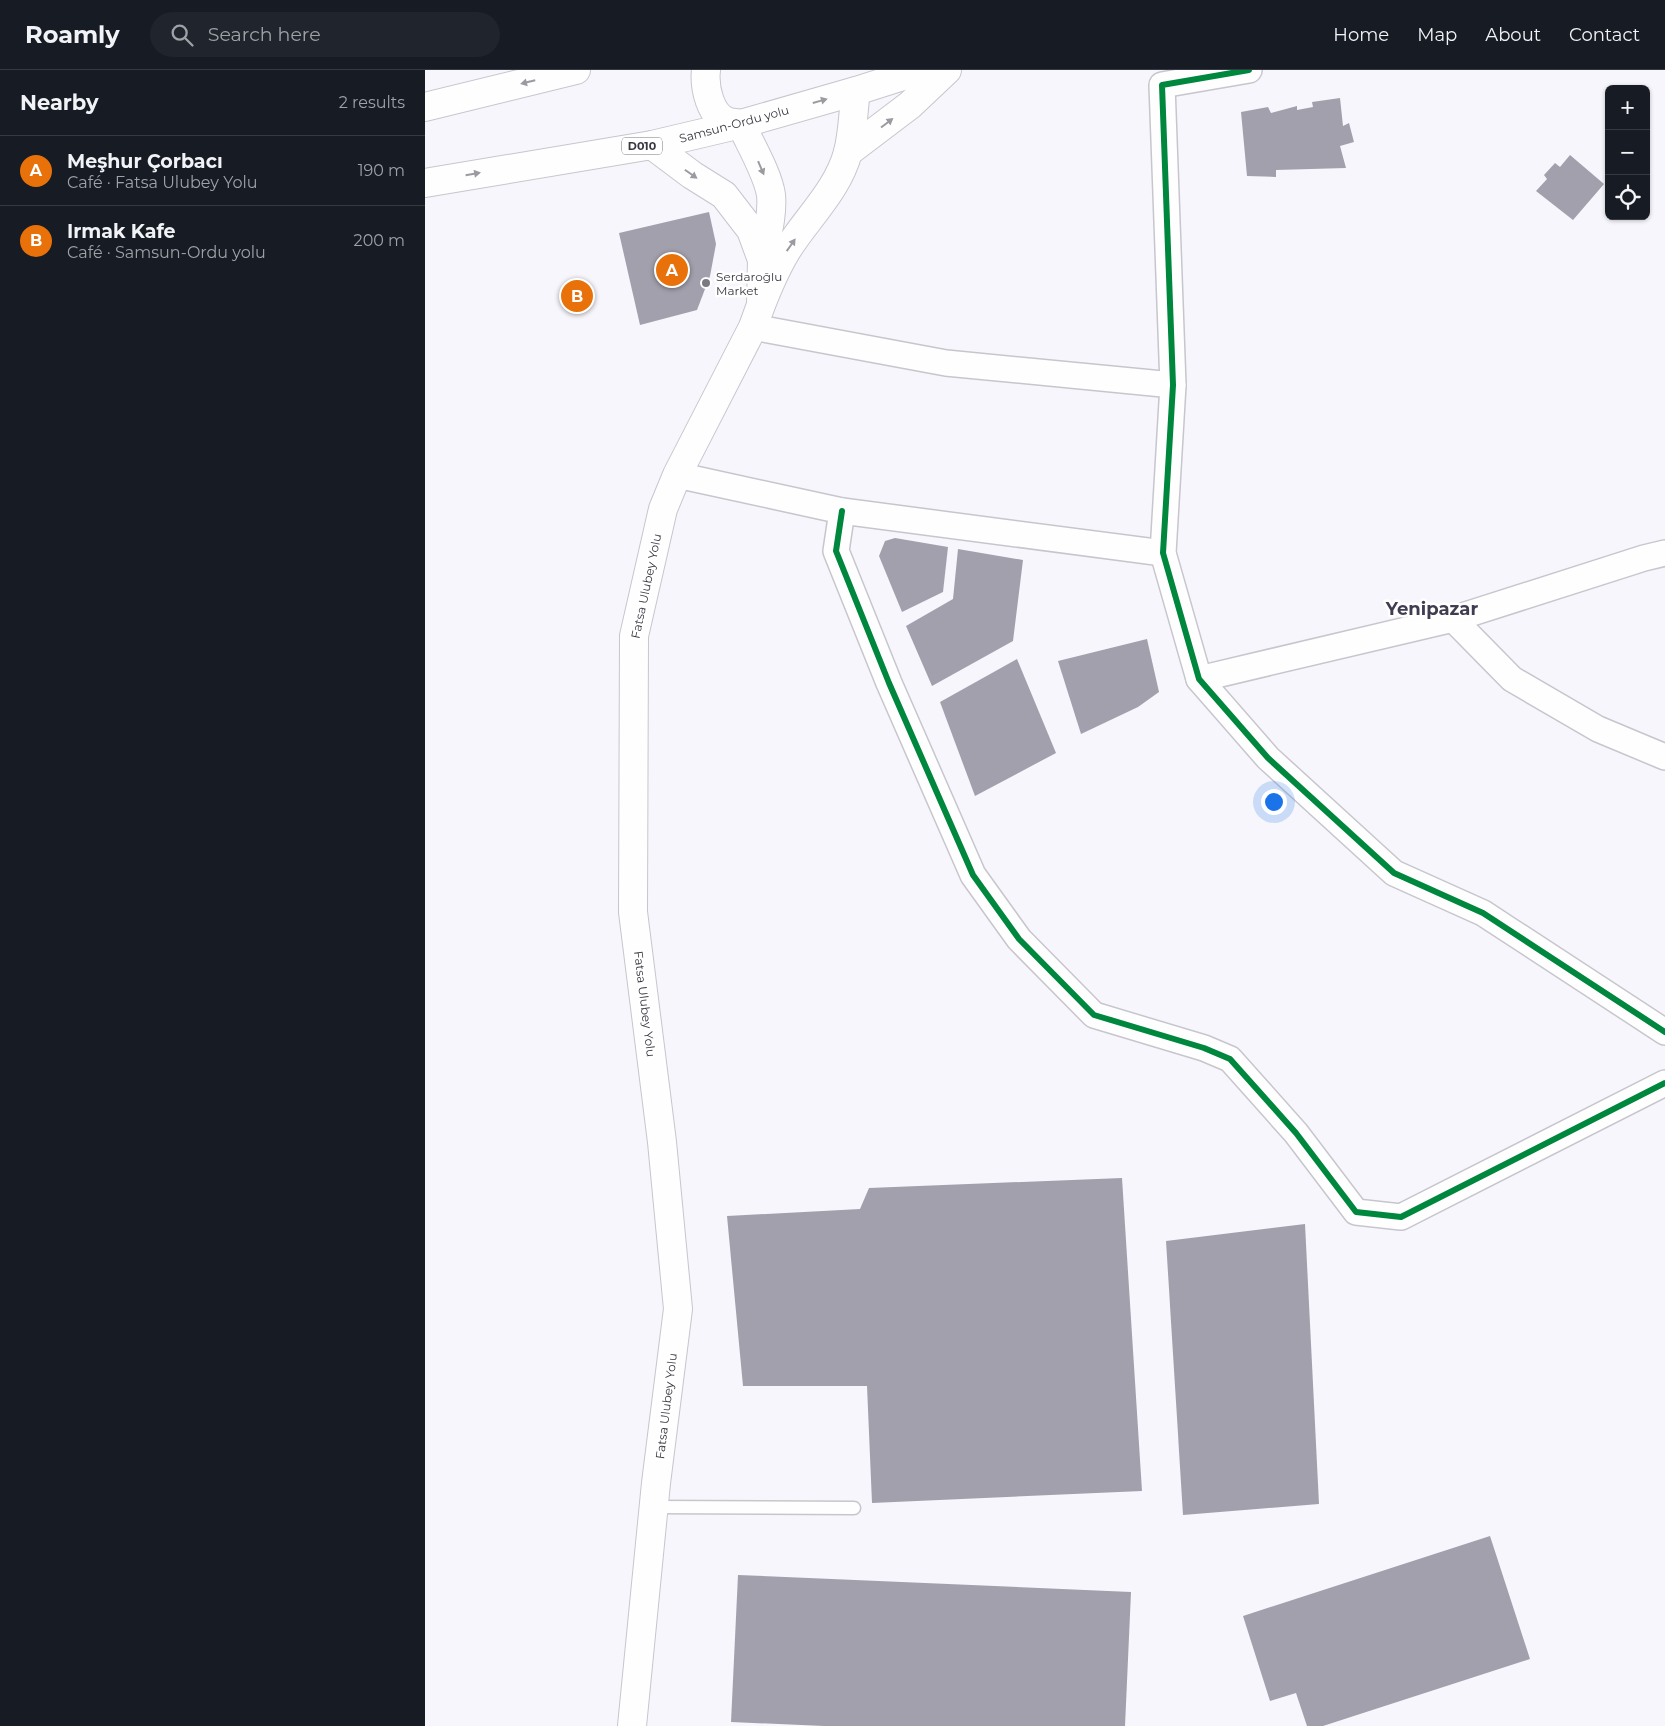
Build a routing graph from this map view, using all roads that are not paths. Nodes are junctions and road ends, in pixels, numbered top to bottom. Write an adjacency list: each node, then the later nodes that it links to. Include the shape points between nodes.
1 (576, 70): 7 (main road, one-way to 7)
2 (705, 70): 8 (main road, via 708,98 715,111 727,122)
3 (922, 70): 6 (main road, Samsun-Ordu yolu / D010)
4 (947, 70): 10 (main road, one-way to 4, via 909,106)
5 (1249, 70): 14 (street, via 1163,85)
6 (855, 80): 8 (main road, Samsun-Ordu yolu / D010, one-way to 6); 10 (main road)
7 (425, 107)
8 (741, 124): 9 (main road, Samsun-Ordu yolu / D010); 12 (main road, one-way to 12, via 771,195)
9 (652, 145): 11 (main road, Samsun-Ordu yolu / D010, one-way to 9); 12 (main road, one-way to 12, via 724,195 751,230)
10 (848, 152): 13 (main road, Fatsa Ulubey Yolu, one-way to 10, via 787,250 821,204)
11 (425, 183)
12 (762, 260): 13 (main road)
13 (757, 315): 14 (street, via 946,363); 15 (main road, Fatsa Ulubey Yolu)
14 (1173, 385): 17 (street)
15 (677, 475): 16 (street); 24 (main road, Fatsa Ulubey Yolu, via 663,509 634,636 633,912 662,1142 678,1309)
16 (842, 511): 17 (street); 23 (street, via 836,551 889,683 973,875 1019,939 1094,1015 1230,1059 1296,1133 1356,1212 1401,1217)
17 (1163, 553): 20 (street)
18 (1665, 553): 19 (street)
19 (1453, 619): 20 (street); 21 (street, via 1512,678 1597,729)
20 (1199, 679): 22 (street, via 1268,758 1394,873 1483,913)
21 (1665, 757)
22 (1665, 1032)
23 (1665, 1083)
24 (653, 1507): 25 (lane); 26 (main road, Fatsa Ulubey Yolu)
25 (854, 1508)
26 (632, 1726)

